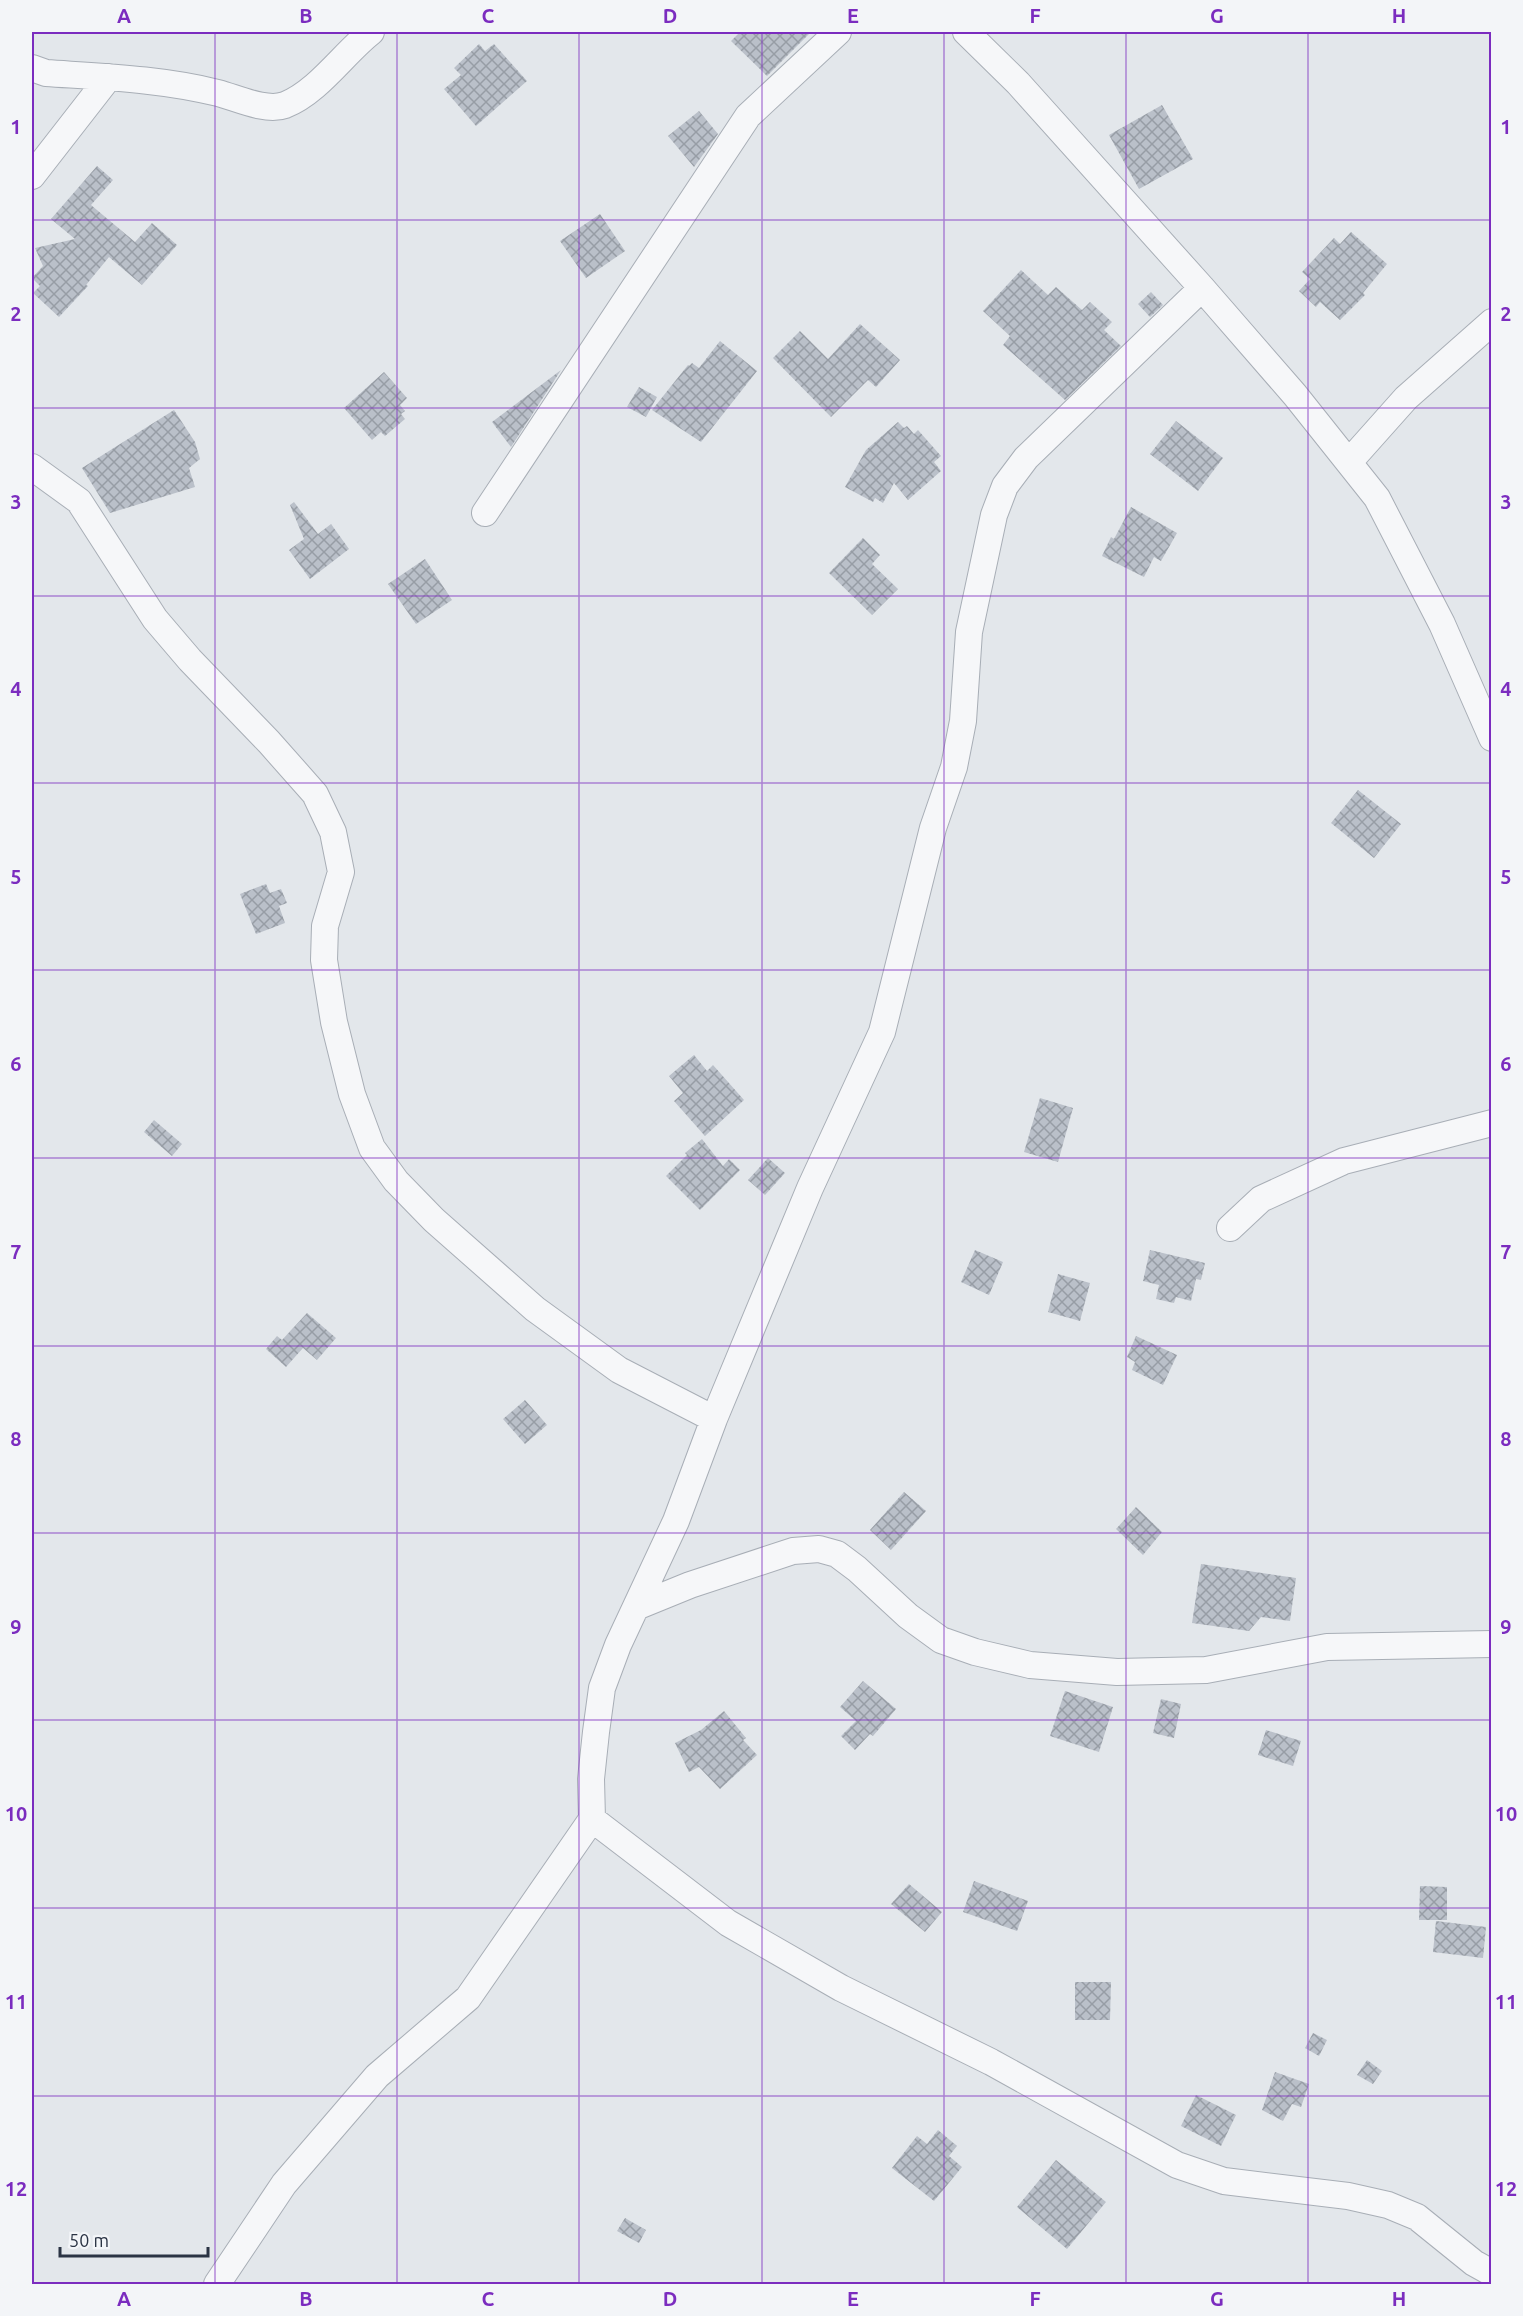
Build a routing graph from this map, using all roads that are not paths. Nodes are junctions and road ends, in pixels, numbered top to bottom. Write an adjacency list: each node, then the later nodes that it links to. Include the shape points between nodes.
1 (371, 32): 5 (street, via 315,86 284,106 255,105 177,84)
2 (838, 32): 11 (street, via 748,116)
3 (966, 32): 7 (street, via 1018,83)
4 (32, 69): 5 (street)
5 (109, 77): 6 (street)
6 (32, 176)
7 (1202, 288): 9 (street); 15 (street, via 1026,458 1005,486 994,515 969,632 963,721 954,767 933,828 882,1032 810,1188)
8 (1491, 322): 9 (street, via 1406,398)
9 (1349, 462): 12 (street, via 1377,498 1442,624)
10 (32, 467): 15 (street, via 79,501 155,619 315,794 333,832 341,872 326,926 324,960 352,1094 372,1148 396,1181 434,1220 535,1309 619,1370)
11 (485, 513)
12 (1491, 738)
13 (1491, 1123): 14 (street, via 1344,1161 1261,1199)
14 (1230, 1228)
15 (714, 1419): 16 (street, via 676,1521)
16 (636, 1607): 17 (street, via 793,1551 819,1549 837,1554 941,1640 1030,1665 1117,1672 1206,1670 1327,1647); 18 (street, via 602,1689 591,1779)
17 (1491, 1644)
18 (592, 1820): 19 (street, via 728,1923 841,1988 991,2062 1177,2165 1224,2181 1348,2196 1388,2205 1417,2217); 20 (street, via 468,1998 377,2076 284,2184)
19 (1491, 2273)
20 (217, 2284)

